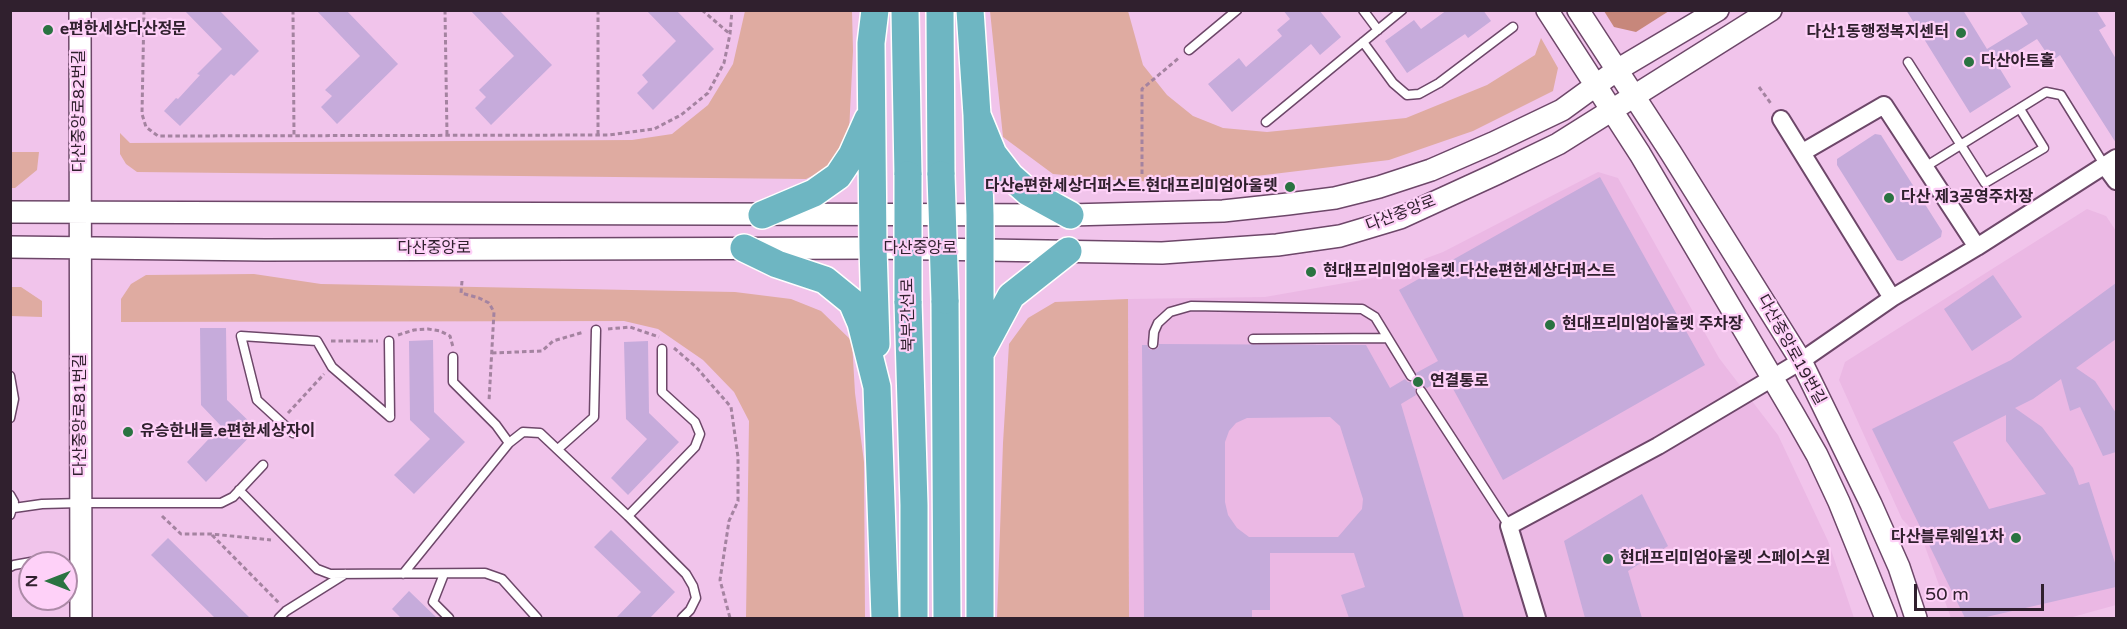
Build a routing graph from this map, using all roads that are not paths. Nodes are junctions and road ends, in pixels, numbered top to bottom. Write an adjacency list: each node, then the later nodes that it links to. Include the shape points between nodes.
1 (80, 10): 33 (street, 다산중앙로82번길)
2 (875, 10): 22 (highway)
3 (905, 10): 80 (highway, 북부간선로, bridge)
4 (940, 10): 81 (highway, bridge)
5 (970, 10): 24 (highway)
6 (1237, 10): 16 (lane)
7 (1363, 10): 14 (lane)
8 (1401, 10): 14 (lane)
9 (1547, 10): 19 (street, 다산중앙로19번길)
10 (1578, 10): 18 (street, 다산중앙로19번길)
11 (1718, 10): 18 (street, 다산중앙로)
12 (1771, 10): 20 (street, 다산중앙로)
13 (1513, 27): 15 (lane, via 1419,94 1407,95 1393,83)
14 (1378, 30): 15 (lane)
15 (1363, 42): 26 (lane)
16 (1189, 50)
17 (1908, 63): 27 (lane)
18 (1617, 70): 19 (street, 다산중앙로); 20 (street, 다산중앙로19번길)
19 (1596, 86): 23 (street, 다산중앙로19번길); 34 (street, 다산중앙로, via 1562,110 1431,170 1335,198 1223,211)
20 (1634, 98): 23 (street, 다산중앙로); 54 (street, 다산중앙로19번길)
21 (2020, 109): 27 (lane); 27 (lane, via 2044,148 1985,183); 29 (lane, via 2046,92 2061,95)
22 (872, 110): 35 (highway, via 838,176 814,193); 36 (highway)
23 (1612, 110): 44 (street, 다산중앙로, via 1558,144 1496,174 1400,218 1340,236 1218,250); 57 (street, 다산중앙로19번길)
24 (977, 116): 34 (highway, via 993,154 1010,176 1028,192); 37 (highway)
25 (1781, 119): 28 (street)
26 (1266, 122)
27 (1961, 145): 30 (lane)
28 (1803, 152): 30 (street, via 1884,105); 45 (street)
29 (2111, 162): 31 (street); 39 (street)
30 (1925, 167): 39 (street)
31 (2116, 182)
32 (10, 212): 33 (street, 다산중앙로)
33 (80, 212): 35 (street, 다산중앙로); 40 (street, 다산중앙로81번길)
34 (1070, 214): 37 (street, 다산중앙로)
35 (762, 215): 36 (street, 다산중앙로)
36 (873, 215): 37 (street, 다산중앙로); 42 (highway)
37 (980, 215): 43 (highway)
38 (10, 246): 40 (street, 다산중앙로)
39 (1977, 247): 45 (street)
40 (80, 248): 41 (street, 다산중앙로); 67 (street, 다산중앙로81번길)
41 (744, 248): 42 (street, 다산중앙로); 58 (highway, via 825,280 852,302)
42 (873, 248): 43 (street, 다산중앙로); 58 (highway)
43 (980, 249): 44 (street, 다산중앙로); 52 (highway)
44 (1068, 251): 52 (highway, via 1011,296)
45 (1892, 298): 54 (street)
46 (596, 330): 63 (lane, via 594,417)
47 (1387, 338): 48 (lane); 50 (lane, via 1375,318 1362,309 1191,306 1170,312 1158,322); 56 (lane)
48 (1253, 339)
49 (389, 341): 61 (lane, via 390,417 332,367 317,341 241,336 257,400)
50 (1153, 344)
51 (662, 349): 69 (lane, via 662,392 695,422 700,434 695,447)
52 (979, 356): 82 (highway)
53 (453, 357): 62 (lane, via 453,382)
54 (1801, 361): 57 (street); 85 (street, 다산중앙로19번길, via 1871,504)
55 (10, 376): 60 (lane, via 14,399)
56 (1411, 376)
57 (1772, 378): 70 (street, via 1658,446); 84 (street, 다산중앙로19번길, via 1817,455)
58 (878, 387): 79 (highway)
59 (1421, 391): 70 (lane)
60 (10, 418)
61 (293, 433)
62 (509, 443): 63 (lane, via 523,432 540,433); 72 (lane)
63 (558, 449): 69 (lane)
64 (263, 465): 65 (lane)
65 (239, 490): 67 (lane, via 220,503); 71 (lane, via 317,569)
66 (10, 495): 68 (lane)
67 (81, 503): 68 (lane, via 42,504); 74 (street, 다산중앙로81번길)
68 (12, 511)
69 (628, 516): 78 (lane, via 686,574 693,586 696,598)
70 (1509, 526): 83 (street)
71 (345, 574): 72 (lane); 75 (lane)
72 (403, 574): 73 (lane)
73 (444, 574): 76 (lane, via 433,602); 77 (lane, via 485,573 502,579)
74 (81, 618)
75 (279, 618)
76 (449, 618)
77 (537, 618)
78 (682, 618)
79 (885, 618)
80 (914, 618)
81 (947, 618)
82 (980, 618)
83 (1537, 618)
84 (1886, 618)
85 (1916, 618)

